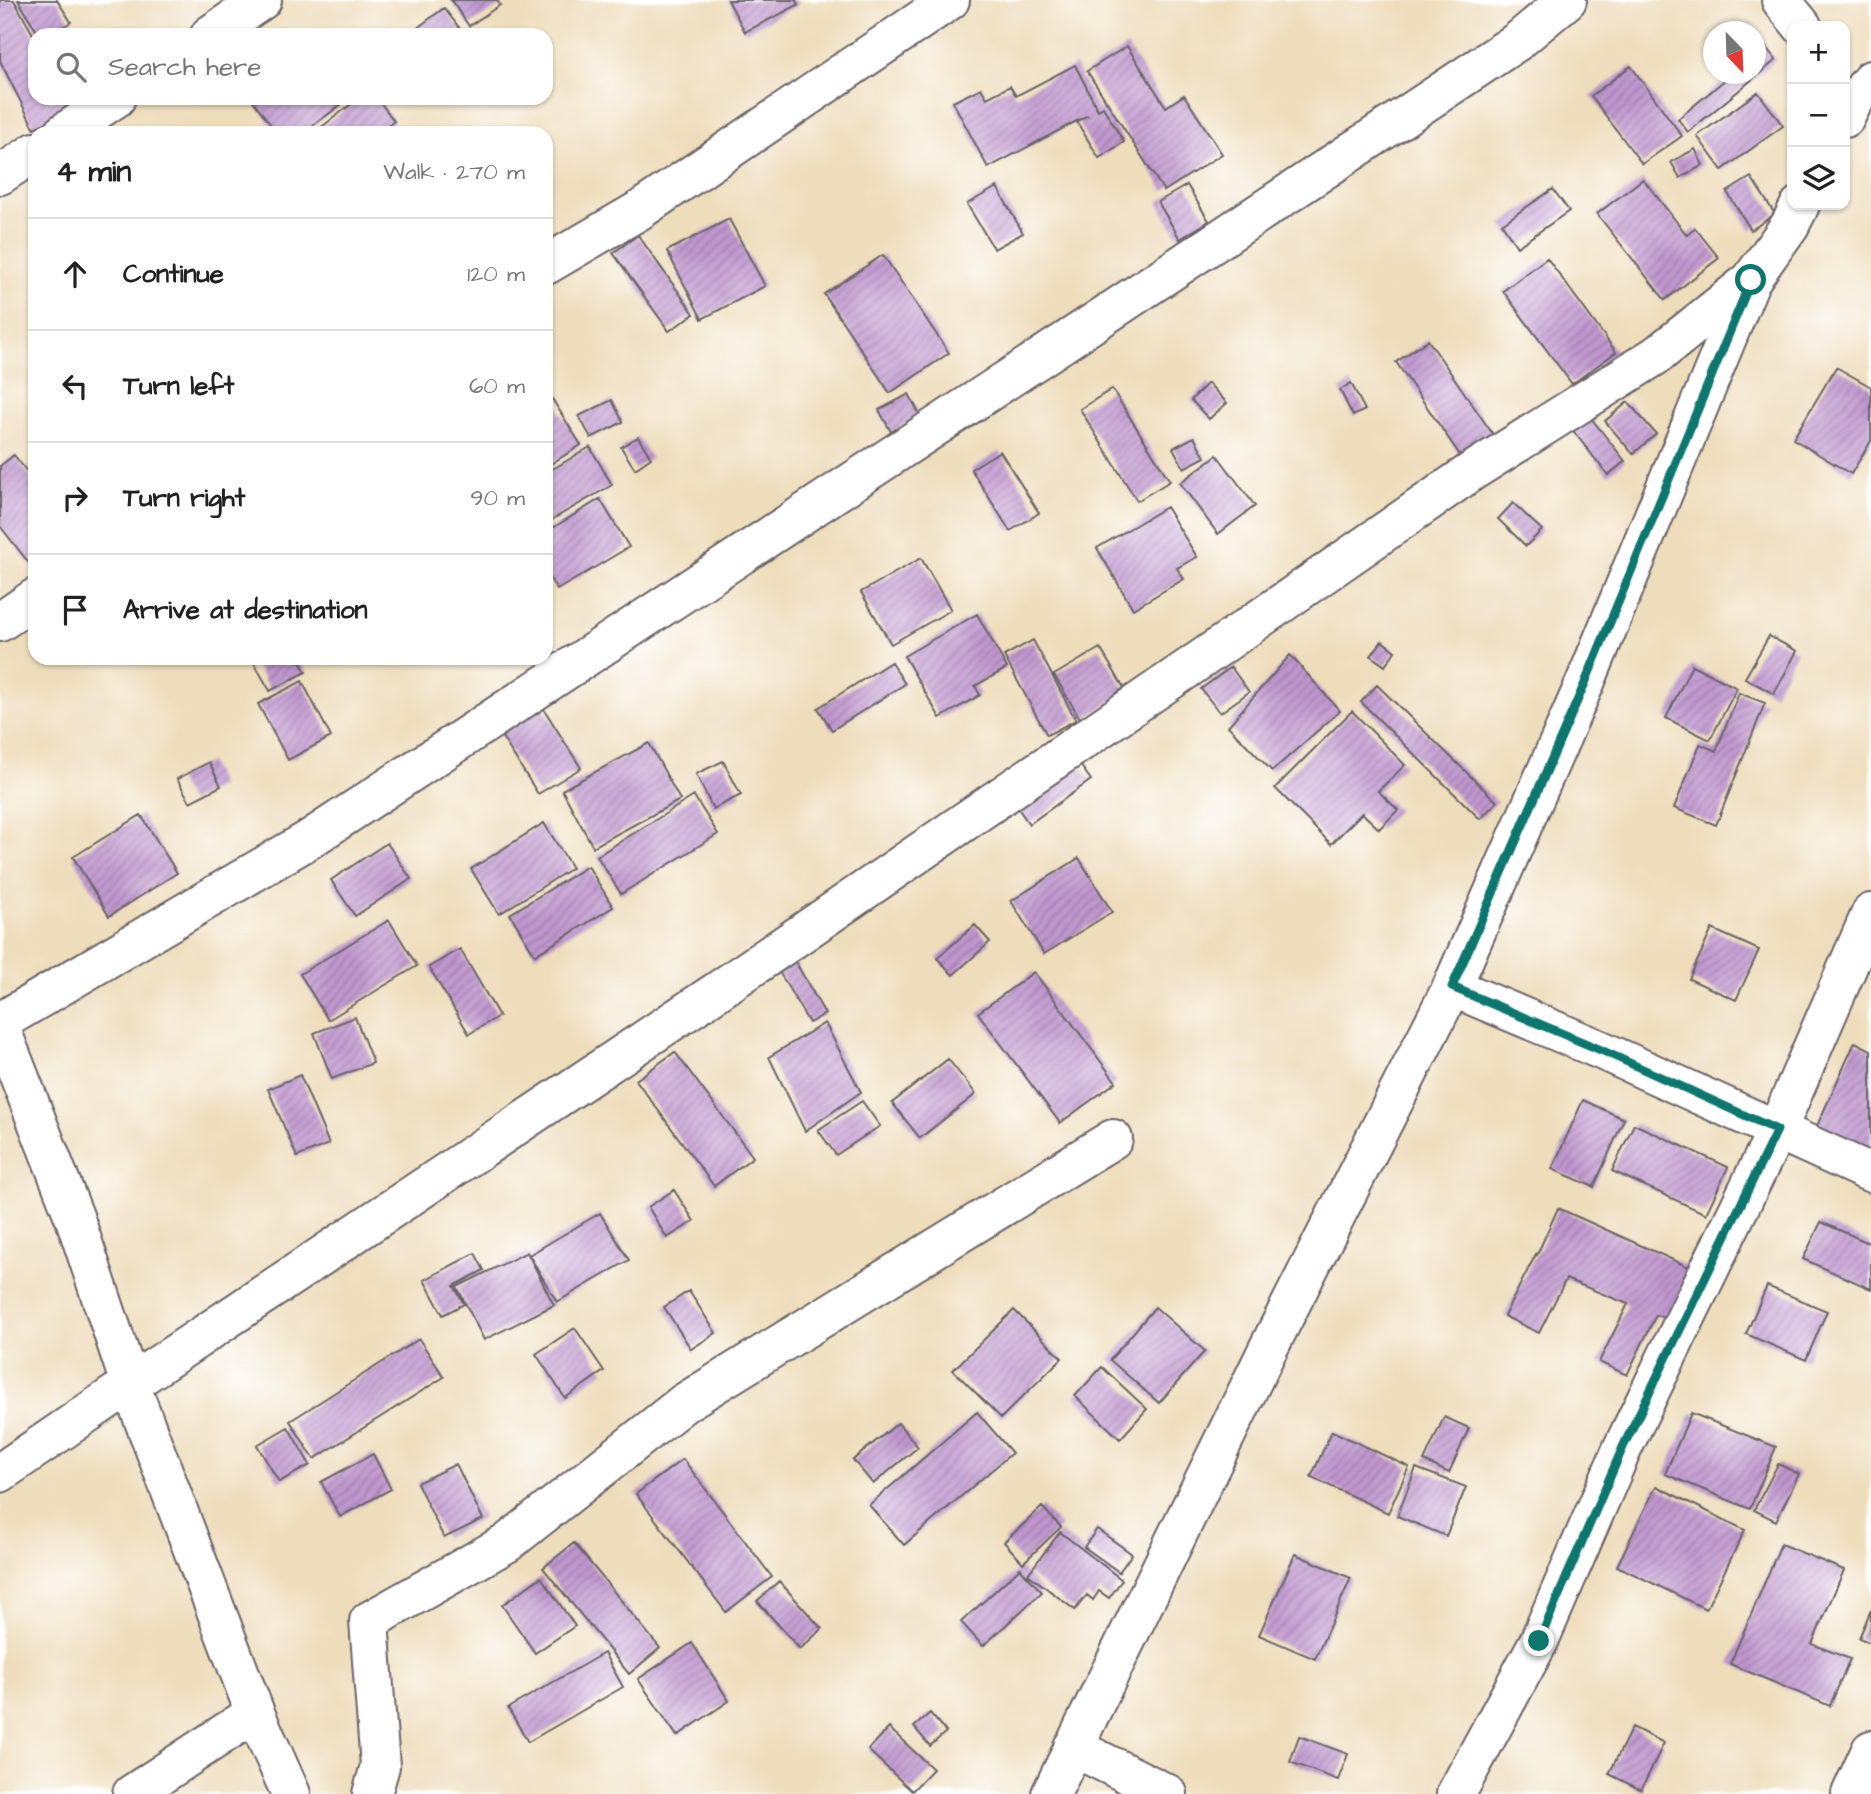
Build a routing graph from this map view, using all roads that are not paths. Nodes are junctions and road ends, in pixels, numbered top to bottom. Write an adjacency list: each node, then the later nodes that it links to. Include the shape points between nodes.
1 (262, 0): 6 (street)
2 (950, 0): 12 (street, via 640,210)
3 (1567, 0): 18 (street, via 1518,41 310,839)
4 (1781, 0): 5 (street)
5 (1798, 21)
6 (220, 28)
7 (105, 105): 8 (street)
8 (74, 126)
9 (28, 157): 10 (street)
10 (0, 175)
11 (1798, 210): 13 (street)
12 (553, 261)
13 (1751, 280): 17 (street, via 1585,683); 22 (street, via 1657,355 1471,472 719,990)
14 (28, 603): 15 (street)
15 (0, 622)
16 (1871, 913): 19 (street)
17 (1452, 987): 19 (street); 25 (street)
18 (0, 1025): 22 (street, via 75,1219)
19 (1777, 1130): 21 (street); 32 (street, via 1623,1447 1539,1641)
20 (1113, 1139): 29 (street, via 684,1403 507,1543 369,1621 380,1766)
21 (1871, 1173)
22 (130, 1384): 23 (street); 24 (street)
23 (0, 1473)
24 (255, 1713): 27 (street); 28 (street)
25 (1073, 1746): 30 (street); 31 (street)
26 (1871, 1750): 33 (street)
27 (132, 1794)
28 (291, 1794)
29 (372, 1794)
30 (1051, 1794)
31 (1168, 1794)
32 (1456, 1794)
33 (1851, 1794)

